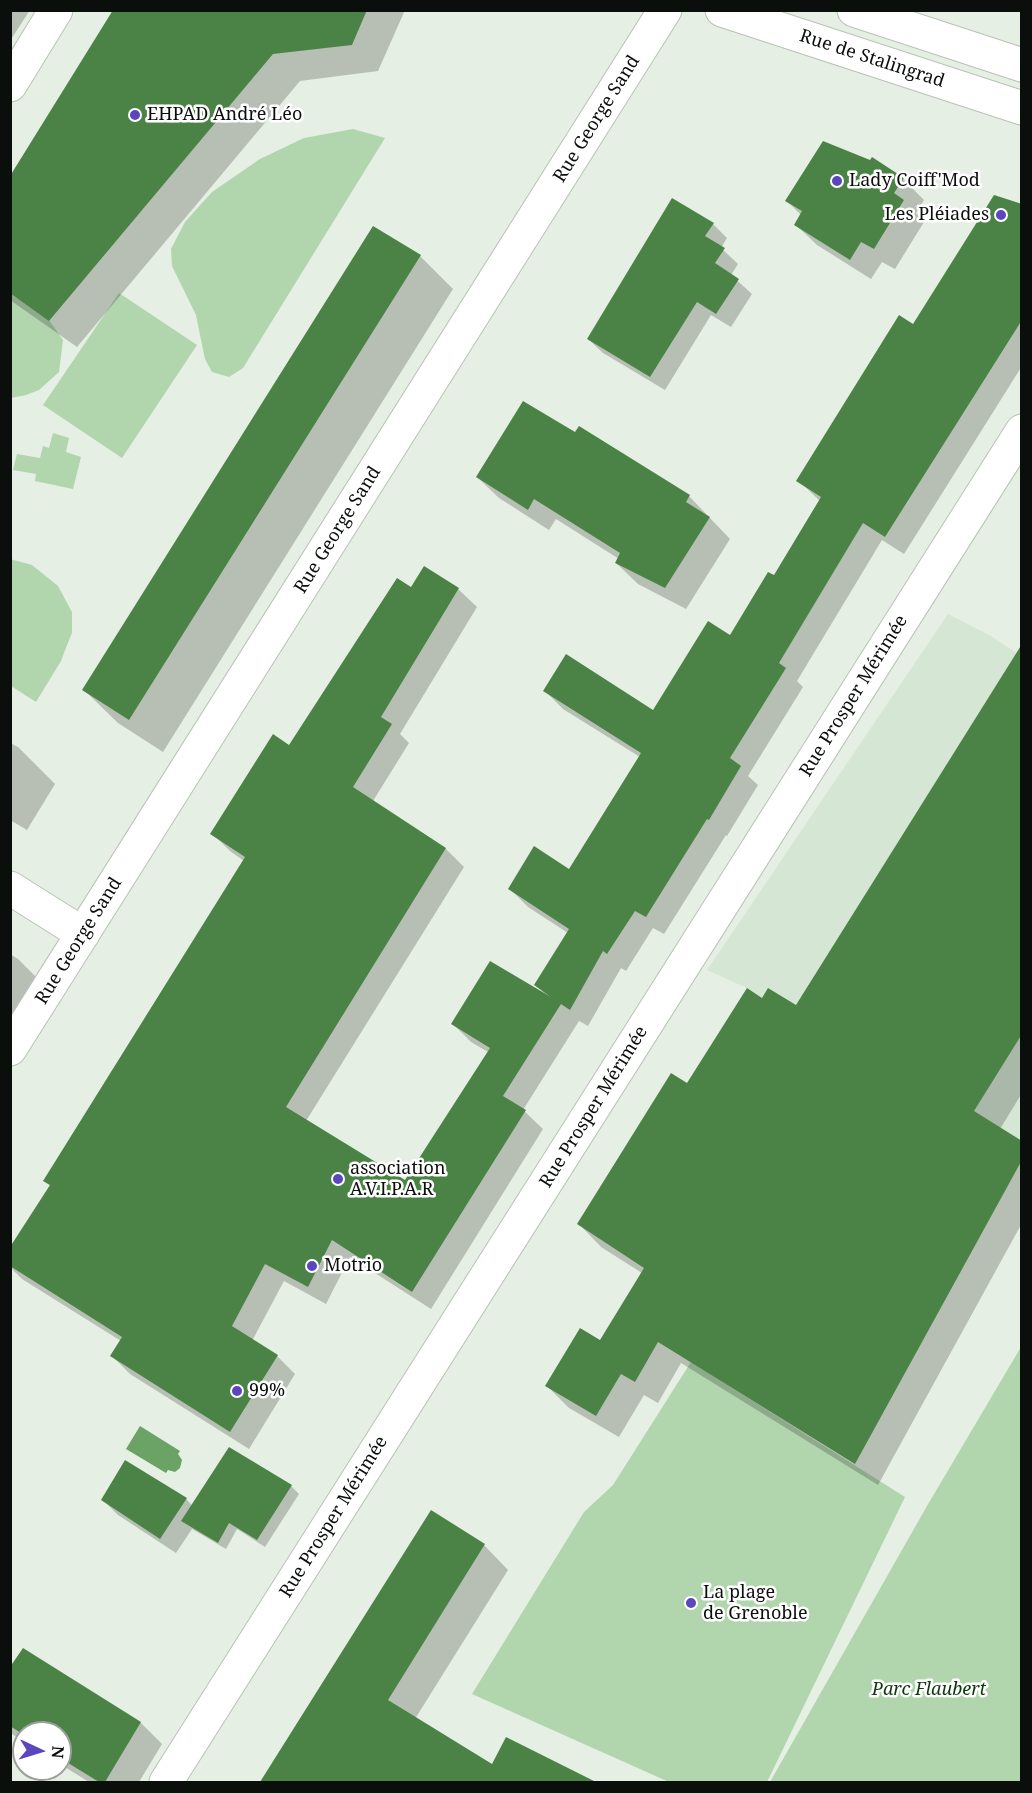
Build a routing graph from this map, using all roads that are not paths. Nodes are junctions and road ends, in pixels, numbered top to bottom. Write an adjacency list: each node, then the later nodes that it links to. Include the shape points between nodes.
1 (56, 10): 6 (street)
2 (665, 10): 10 (street, Rue George Sand)
3 (722, 10): 7 (street, Rue de Stalingrad)
4 (854, 10): 5 (street)
5 (1022, 65)
6 (10, 85)
7 (1022, 108)
8 (1022, 431): 12 (street, Rue Prosper Mérimée)
9 (10, 888): 10 (street)
10 (83, 934): 11 (street, Rue George Sand)
11 (10, 1049)
12 (166, 1782)

